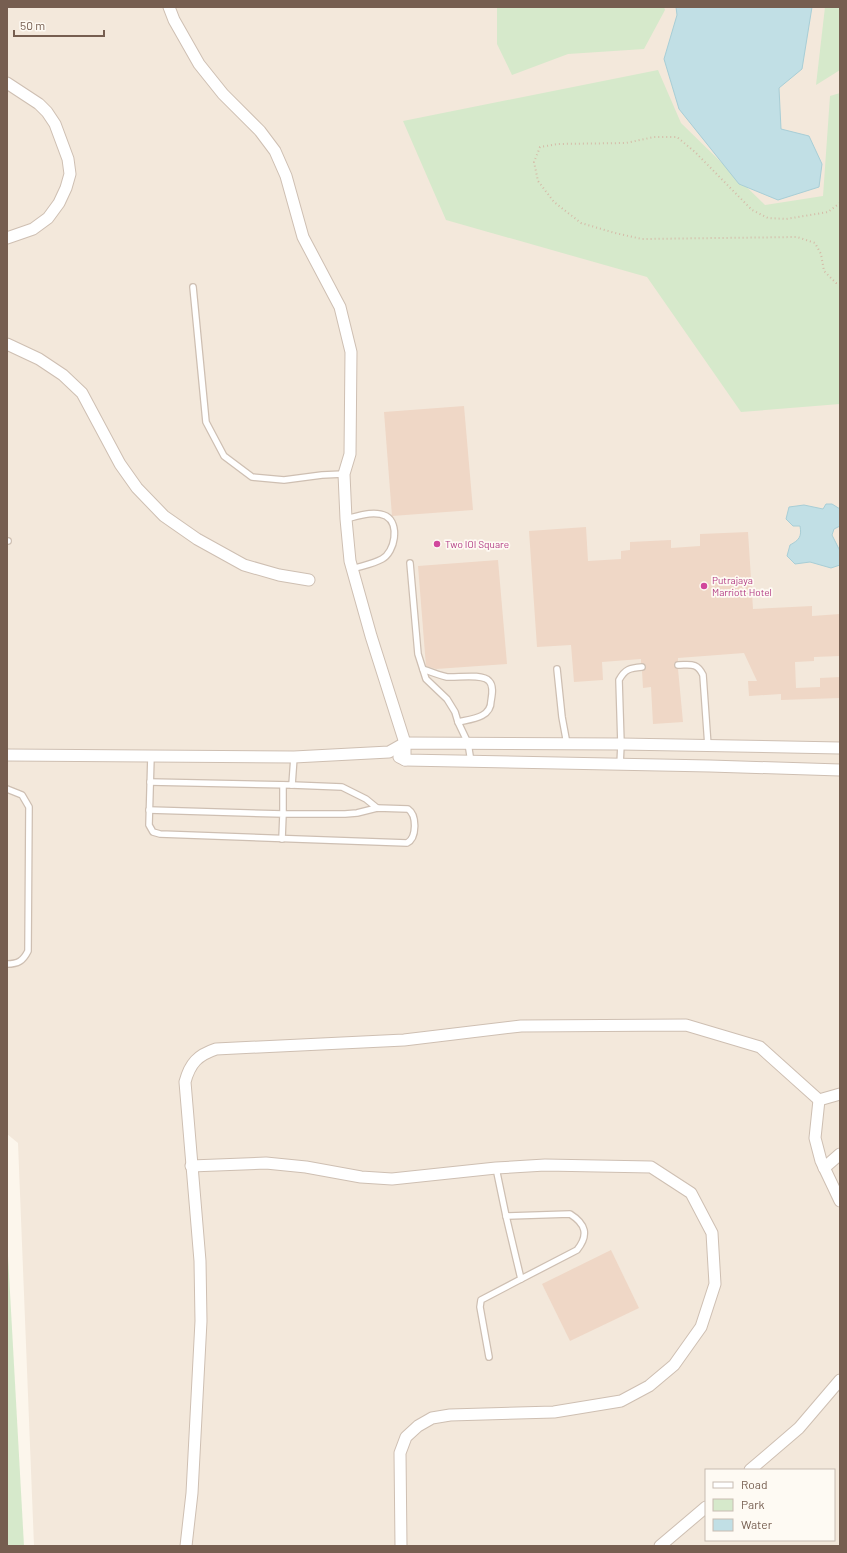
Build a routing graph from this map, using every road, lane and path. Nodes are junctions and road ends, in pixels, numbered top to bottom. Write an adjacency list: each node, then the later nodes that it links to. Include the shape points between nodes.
1 (169, 7): 10 (street, via 199,64 275,151 286,176 303,238 340,307 350,352 350,454)
2 (7, 83): 6 (street, via 47,112 55,124 68,159 70,174 59,203 48,218 33,229)
3 (840, 152): 4 (path)
4 (840, 157)
5 (840, 203): 7 (path, via 828,212 768,218 752,210 677,137 626,143 558,144 540,147 534,162 538,181 554,202 581,222 642,240 797,238 815,243 821,254 824,271 836,283)
6 (7, 238)
7 (840, 283)
8 (193, 287): 10 (lane, via 206,422 224,456 252,477 284,480)
9 (7, 344): 14 (street, via 39,359 63,375 82,393 120,464 137,488 164,516 197,540 244,565)
10 (344, 474): 11 (street)
11 (346, 519): 13 (street); 13 (lane, via 373,514 385,516 391,520 395,530 390,551 382,559)
12 (410, 563): 17 (lane, via 418,654)
13 (352, 569): 20 (street)
14 (309, 580)
15 (678, 665): 24 (lane, via 700,668 703,675)
16 (642, 667): 23 (lane, via 630,668 623,672 619,680)
17 (423, 669): 19 (lane, via 426,679 447,699); 19 (lane, via 447,677 482,677 492,686 491,708 487,714)
18 (557, 669): 22 (lane)
19 (458, 722): 21 (lane)
20 (404, 743): 21 (street); 26 (street); 30 (street)
21 (468, 743): 22 (street); 31 (lane)
22 (567, 744): 23 (street)
23 (621, 744): 24 (street); 32 (lane)
24 (708, 746): 25 (street)
25 (840, 748)
26 (389, 752): 29 (street); 30 (street)
27 (7, 755): 28 (street)
28 (151, 756): 29 (street); 34 (lane)
29 (294, 757): 36 (lane)
30 (405, 760): 31 (street)
31 (471, 762): 32 (street)
32 (620, 765): 33 (street)
33 (840, 770)
34 (150, 782): 35 (lane); 39 (lane)
35 (283, 785): 36 (lane); 40 (lane)
36 (292, 785): 38 (lane, via 342,787 366,799)
37 (7, 789): 42 (lane, via 22,795 29,807 28,951 24,959 16,964)
38 (377, 808): 40 (lane, via 345,814); 41 (lane, via 408,809 412,812 412,841 407,843)
39 (149, 810): 40 (lane); 41 (lane, via 149,826 160,834)
40 (283, 814): 41 (lane)
41 (282, 839)
42 (7, 964)
43 (840, 1094): 44 (street)
44 (819, 1100): 46 (street, via 760,1047 686,1025 521,1026 404,1040 216,1049 195,1061 188,1070 185,1082); 48 (street, via 815,1138)
45 (840, 1154): 48 (street)
46 (191, 1166): 47 (street, via 266,1163 392,1179); 56 (street, via 200,1261 201,1322 192,1493)
47 (496, 1168): 50 (lane); 57 (street, via 545,1165 651,1167 691,1193 712,1233 715,1284 701,1327 674,1365 649,1386 621,1401 554,1412 450,1414 432,1418 418,1426 406,1437 400,1453)
48 (824, 1168): 49 (street)
49 (840, 1201)
50 (506, 1216): 51 (lane); 51 (lane, via 570,1214 583,1226 585,1235 577,1250)
51 (521, 1279): 52 (lane, via 481,1300)
52 (489, 1357)
53 (840, 1380): 54 (street, via 799,1428)
54 (751, 1469)
55 (705, 1508): 58 (street)
56 (186, 1546)
57 (401, 1546)
58 (660, 1546)

